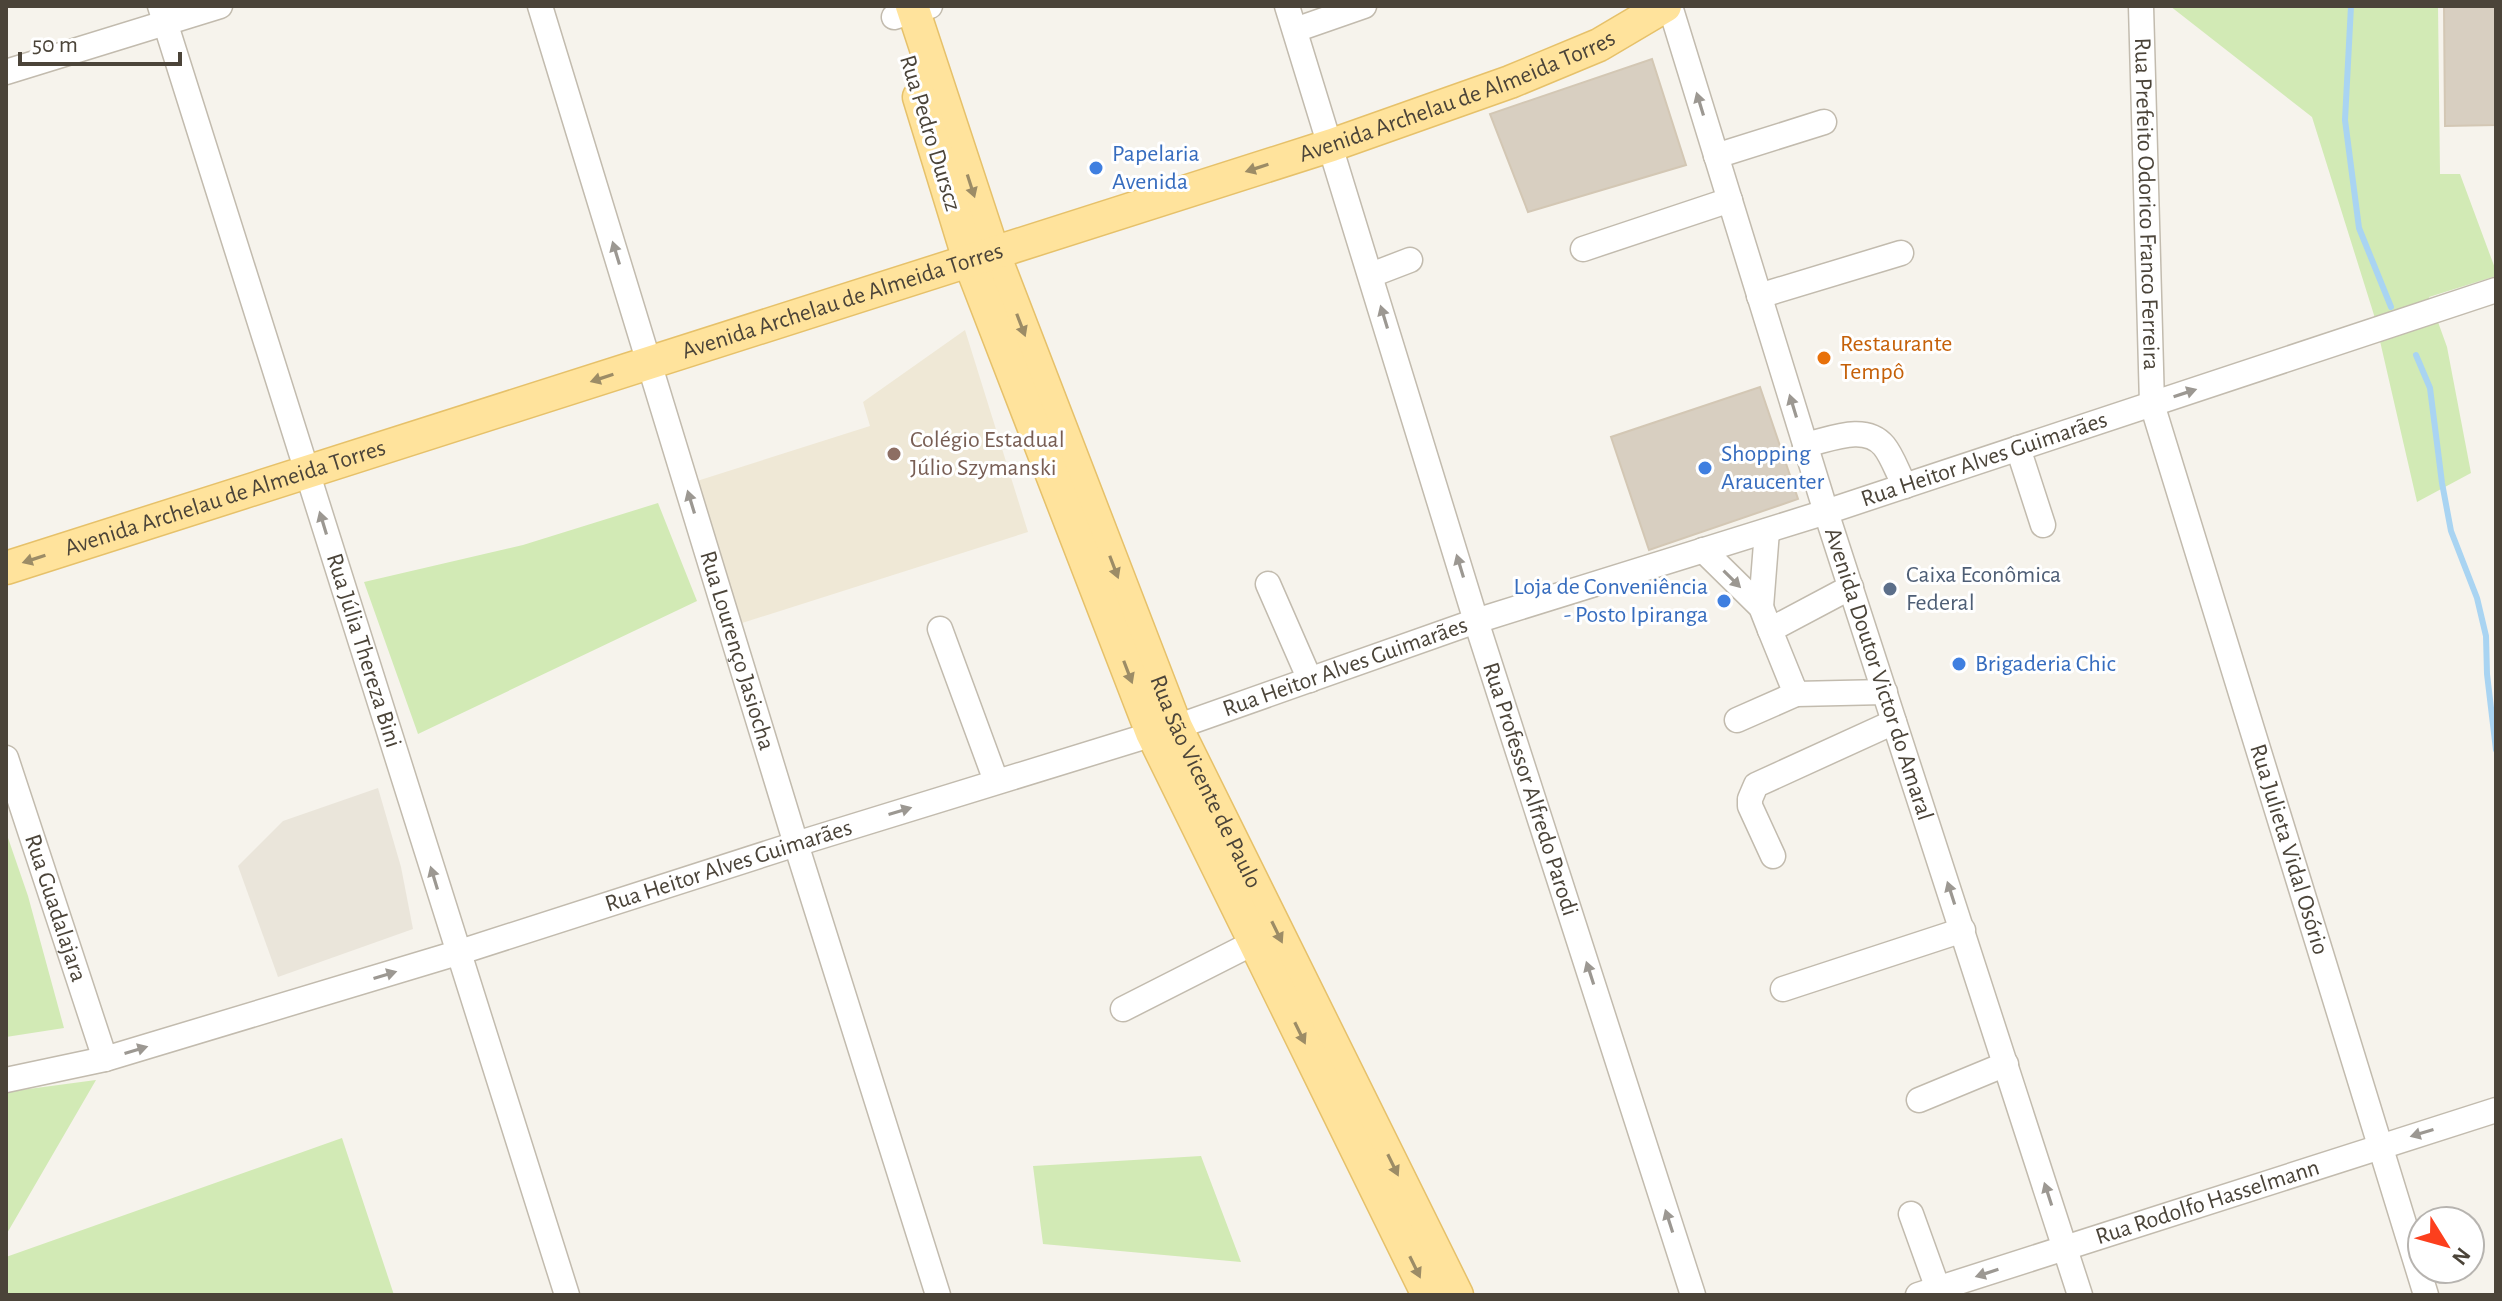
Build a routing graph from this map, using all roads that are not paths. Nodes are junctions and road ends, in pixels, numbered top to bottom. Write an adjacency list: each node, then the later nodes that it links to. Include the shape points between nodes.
1 (220, 6): 8 (street)
2 (540, 6): 22 (street, Rua Lourenço Jasiocha, one-way to 2)
3 (1287, 6): 9 (street, Rua Professor Alfredo Parodi)
4 (1364, 6): 9 (street)
5 (1668, 6): 12 (main road, Avenida Archelau de Almeida Torres, via 1599,45 1510,82); 13 (street, Avenida Doutor Victor do Amaral, one-way to 5)
6 (2141, 6): 23 (street, Rua Prefeito Odorico Franco Ferreira)
7 (908, 9): 17 (main road, Rua Pedro Durscz, one-way to 17)
8 (163, 14): 10 (street); 26 (street, Rua Júlia Thereza Bini)
9 (1295, 30): 12 (street, Rua Professor Alfredo Parodi)
10 (6, 72)
11 (1824, 122): 13 (street)
12 (1332, 145): 17 (main road, Avenida Archelau de Almeida Torres, one-way to 17); 19 (street, Rua Professor Alfredo Parodi)
13 (1716, 156): 14 (street, Avenida Doutor Victor do Amaral)
14 (1730, 200): 15 (street); 21 (street, Avenida Doutor Victor do Amaral)
15 (1583, 249)
16 (1901, 253): 21 (street)
17 (981, 256): 22 (main road, Avenida Archelau de Almeida Torres); 44 (main road, Rua São Vicente de Paulo, one-way to 44)
18 (1410, 260): 19 (street)
19 (1371, 275): 36 (street, Rua Professor Alfredo Parodi, one-way to 19)
20 (2496, 290): 23 (street, Rua Heitor Alves Guimarães, one-way to 20)
21 (1759, 296): 24 (street, Avenida Doutor Victor do Amaral, one-way to 21)
22 (649, 363): 26 (main road, Avenida Archelau de Almeida Torres, one-way to 26); 47 (street, Rua Lourenço Jasiocha, one-way to 22)
23 (2152, 404): 25 (street, Rua Heitor Alves Guimarães); 59 (street, Rua Julieta Vidal Osório)
24 (1805, 445): 27 (street, via 1869,436 1884,446); 28 (street, Avenida Doutor Victor do Amaral)
25 (2018, 448): 27 (street, Rua Heitor Alves Guimarães); 29 (street)
26 (306, 472): 32 (main road, Avenida Archelau de Almeida Torres, one-way to 32); 51 (street, Rua Júlia Thereza Bini, one-way to 26)
27 (1905, 486): 28 (street, Rua Heitor Alves Guimarães)
28 (1826, 512): 30 (street, Rua Heitor Alves Guimarães); 34 (street, Avenida Doutor Victor do Amaral)
29 (2043, 525)
30 (1767, 531): 31 (street, Rua Heitor Alves Guimarães); 35 (street)
31 (1703, 550): 35 (street, one-way to 35); 36 (street, Rua Heitor Alves Guimarães)
32 (6, 568)
33 (1268, 584): 39 (street)
34 (1851, 587): 38 (street); 40 (street, Avenida Doutor Victor do Amaral)
35 (1761, 607): 38 (street)
36 (1476, 621): 39 (street, Rua Heitor Alves Guimarães); 67 (street, Rua Professor Alfredo Parodi, one-way to 36)
37 (940, 629): 46 (street)
38 (1770, 630): 41 (street)
39 (1310, 680): 44 (street, Rua Heitor Alves Guimarães)
40 (1885, 692): 41 (street); 43 (street, Avenida Doutor Victor do Amaral)
41 (1796, 694): 42 (street)
42 (1737, 720)
43 (1894, 722): 48 (street, via 1756,785 1750,806); 49 (street, Avenida Doutor Victor do Amaral, one-way to 43)
44 (1164, 730): 46 (street, Rua Heitor Alves Guimarães); 50 (main road, Rua São Vicente de Paulo); 66 (main road, Rua São Vicente de Paulo, one-way to 66)
45 (6, 758): 54 (street, Rua Guadalajara)
46 (996, 781): 47 (street, Rua Heitor Alves Guimarães, one-way to 46)
47 (796, 844): 51 (street, Rua Heitor Alves Guimarães); 64 (street, Rua Lourenço Jasiocha)
48 (1773, 856)
49 (1963, 930): 52 (street); 55 (street, Avenida Doutor Victor do Amaral)
50 (1255, 942): 53 (street); 65 (main road, Rua São Vicente de Paulo, one-way to 65)
51 (457, 953): 54 (street, Rua Heitor Alves Guimarães, one-way to 51); 63 (street, Rua Júlia Thereza Bini)
52 (1783, 989)
53 (1123, 1009)
54 (105, 1059): 56 (street, Rua Heitor Alves Guimarães)
55 (2006, 1064): 57 (street); 61 (street, Avenida Doutor Victor do Amaral, one-way to 55)
56 (6, 1080)
57 (1919, 1100)
58 (2496, 1110): 59 (street, Rua Rodolfo Hasselmann, one-way to 59)
59 (2380, 1146): 61 (street, Rua Rodolfo Hasselmann); 69 (street, Rua Julieta Vidal Osório)
60 (1911, 1214): 62 (street)
61 (2065, 1247): 62 (street, Rua Rodolfo Hasselmann, one-way to 62); 68 (street, Avenida Doutor Victor do Amaral)
62 (1928, 1292)
63 (567, 1295)
64 (938, 1295)
65 (1428, 1295)
66 (1457, 1295)
67 (1693, 1295)
68 (2080, 1295)
69 (2426, 1295)

